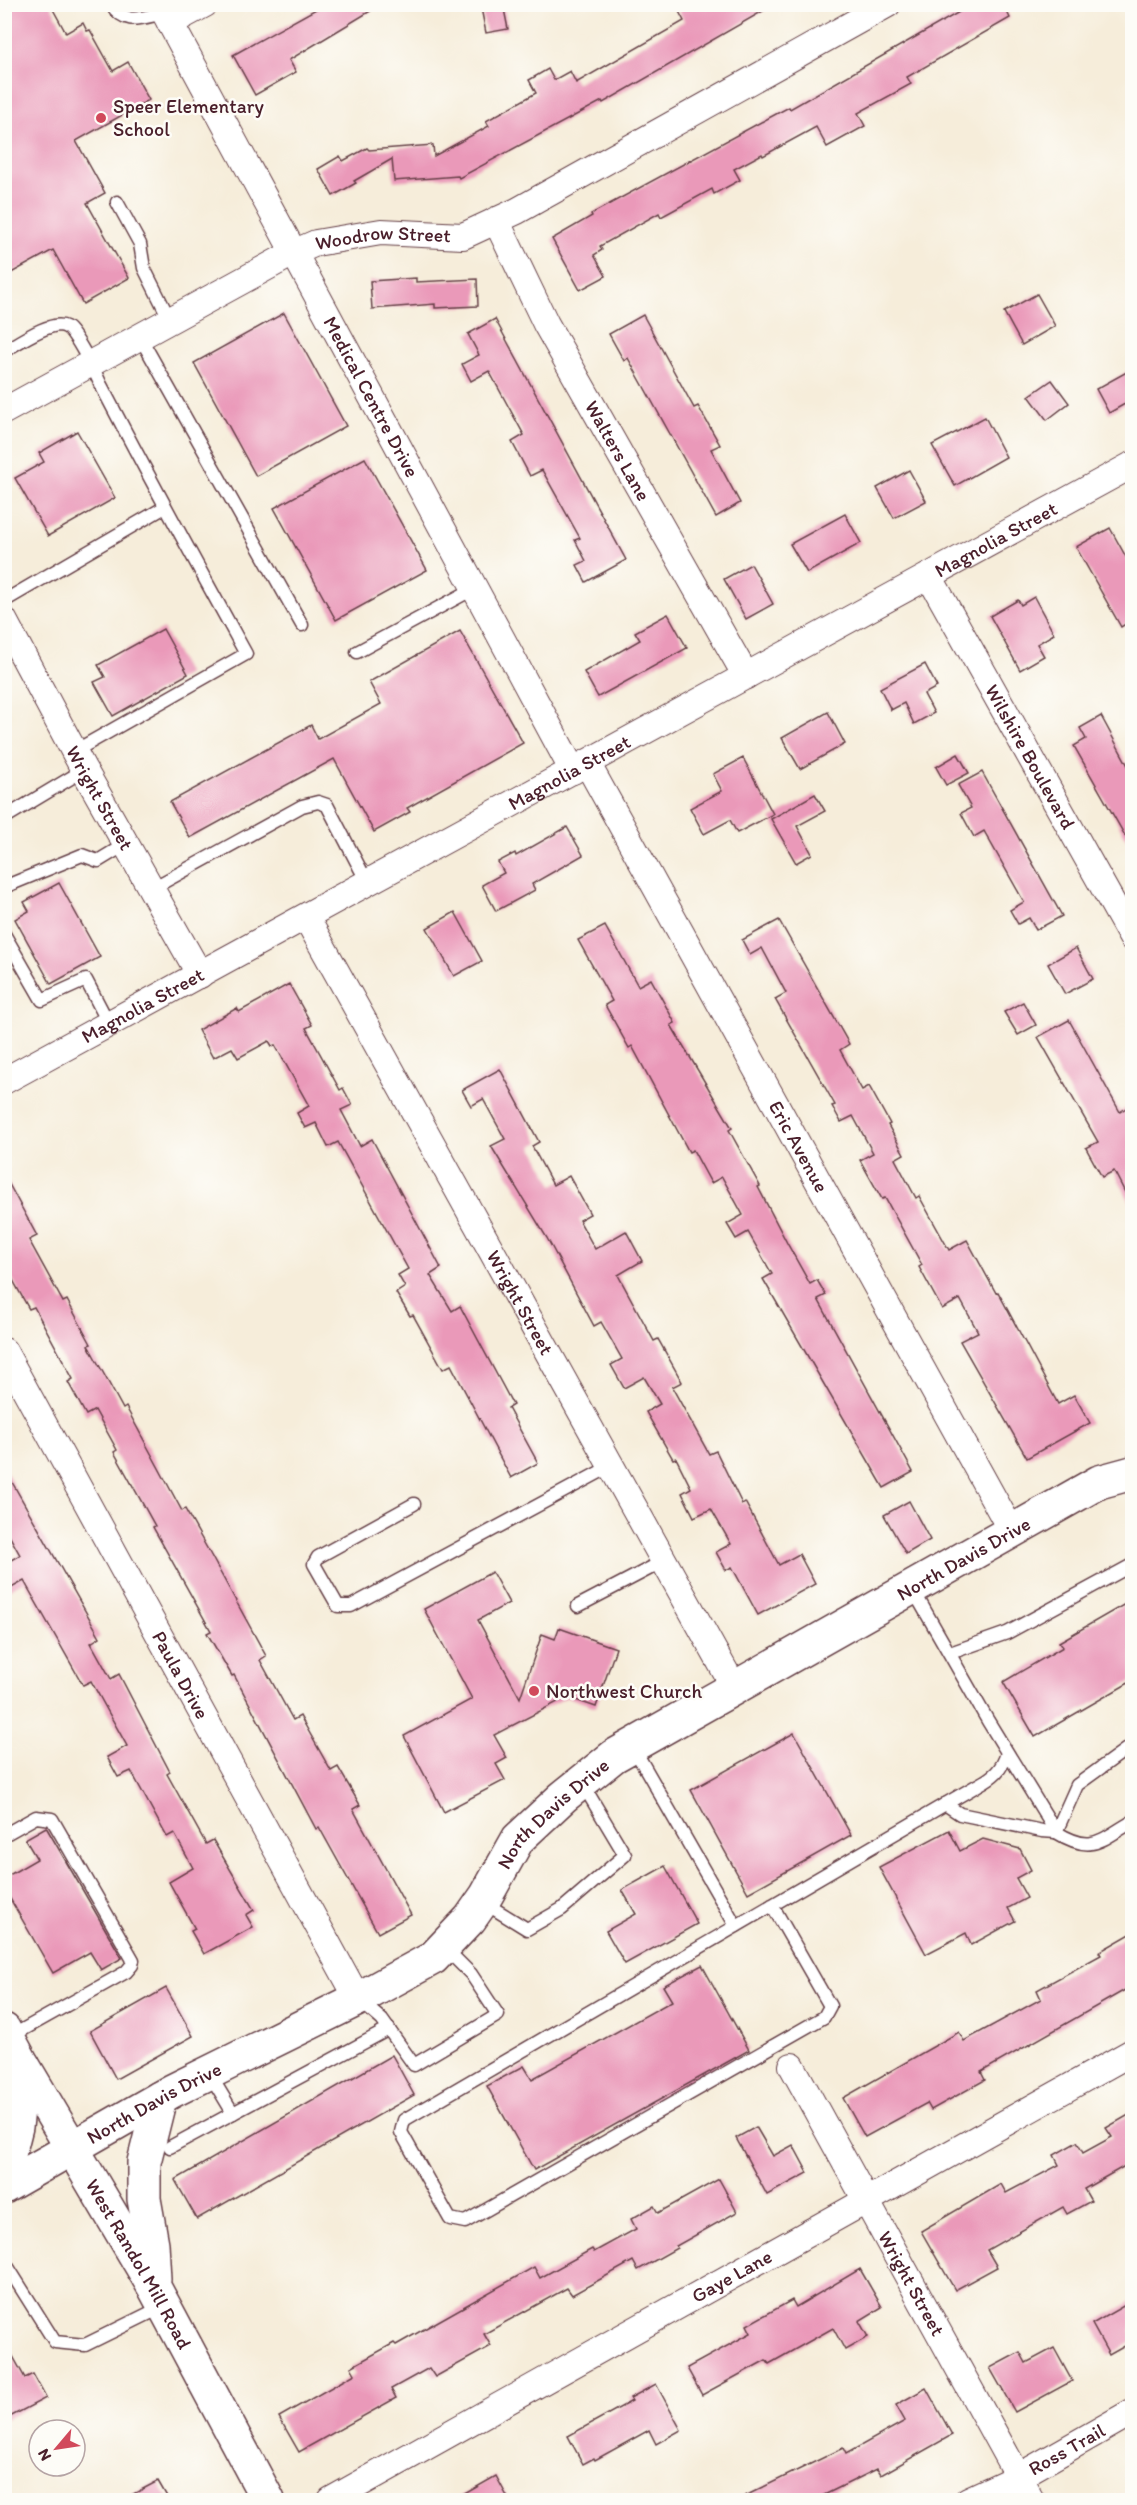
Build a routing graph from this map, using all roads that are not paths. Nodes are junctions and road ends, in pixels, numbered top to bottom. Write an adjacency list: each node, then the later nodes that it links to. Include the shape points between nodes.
1 (111, 4): 4 (lane, via 120,16 130,20)
2 (205, 4): 4 (street)
3 (888, 4): 6 (street, Woodrow Street)
4 (165, 14): 7 (street, Medical Centre Drive)
5 (117, 202): 8 (lane, via 140,244 144,268)
6 (496, 220): 7 (street, Woodrow Street, via 463,236 381,232 316,243); 21 (street, Walters Lane, via 546,324)
7 (293, 253): 8 (street, Woodrow Street); 16 (street, Medical Centre Drive)
8 (170, 321): 9 (street, Woodrow Street)
9 (140, 337): 11 (street, Woodrow Street); 18 (lane)
10 (4, 351): 11 (lane, via 58,324 68,328)
11 (90, 364): 12 (street, Woodrow Street); 14 (lane)
12 (4, 411)
13 (1132, 465): 15 (street, Magnolia Street)
14 (165, 507): 17 (lane); 22 (lane, via 246,654)
15 (929, 576): 21 (street, Magnolia Street); 31 (street, Wilshire Boulevard)
16 (475, 588): 20 (lane); 23 (street, Medical Centre Drive)
17 (4, 601)
18 (302, 624)
19 (8, 633): 22 (street, Wright Street)
20 (357, 652)
21 (746, 676): 23 (street, Magnolia Street)
22 (80, 761): 24 (lane); 25 (street, Wright Street)
23 (580, 767): 26 (street, Magnolia Street); 39 (street, Eric Avenue)
24 (4, 818)
25 (126, 844): 27 (lane, via 98,861 82,855); 28 (street, Wright Street)
26 (367, 882): 28 (lane, via 327,805 318,802 303,806); 29 (street, Magnolia Street)
27 (4, 887)
28 (151, 889): 32 (street, Wright Street)
29 (306, 917): 32 (street, Magnolia Street); 36 (street, Wright Street)
30 (4, 934): 33 (lane, via 42,1000 86,980)
31 (1132, 938)
32 (200, 975): 33 (street, Magnolia Street)
33 (109, 1024): 34 (street, Magnolia Street)
34 (4, 1081)
35 (4, 1351): 58 (street, Paula Drive)
36 (611, 1466): 38 (lane, via 351,1606 338,1606 314,1564 318,1557); 40 (street, Wright Street)
37 (1132, 1473): 39 (street, North Davis Drive, via 1099,1482)
38 (414, 1504)
39 (1011, 1530): 42 (street, North Davis Drive)
40 (664, 1561): 43 (lane); 45 (street, Wright Street)
41 (1132, 1565): 44 (lane, via 1007,1633)
42 (912, 1587): 44 (lane); 45 (street, North Davis Drive)
43 (578, 1606)
44 (950, 1653): 48 (lane)
45 (734, 1688): 47 (street, North Davis Drive)
46 (1132, 1745): 52 (lane, via 1077,1785)
47 (632, 1746): 49 (street, North Davis Drive); 56 (lane)
48 (1007, 1752): 50 (lane, via 1004,1764 991,1778); 52 (lane)
49 (582, 1782): 54 (street, North Davis Drive, via 518,1839); 54 (lane, via 625,1855 562,1910 527,1929)
50 (945, 1804): 52 (lane, via 960,1814); 55 (lane)
51 (1132, 1822): 52 (lane, via 1094,1844 1074,1843)
52 (1056, 1832)
53 (4, 1836): 60 (lane, via 36,1817 52,1819 133,1959 126,1972)
54 (482, 1902): 57 (street, North Davis Drive)
55 (772, 1905): 56 (lane); 56 (lane, via 830,2006 824,2018 465,2222 450,2219 401,2132 405,2120)
56 (736, 1926)
57 (443, 1947): 58 (street, North Davis Drive, via 433,1958); 59 (lane, via 471,1974 498,2015 414,2065)
58 (358, 1999): 59 (lane); 63 (street, North Davis Drive)
59 (389, 2030): 65 (lane)
60 (12, 2044): 66 (street, West Randol Mill Road); 68 (street, via 16,2127)
61 (1132, 2052): 70 (street, Gaye Lane)
62 (792, 2066): 70 (street, Wright Street)
63 (208, 2073): 64 (street, North Davis Drive); 65 (lane)
64 (160, 2098): 66 (street, North Davis Drive); 72 (street, via 144,2167 144,2199)
65 (233, 2113): 67 (lane)
66 (73, 2147): 69 (street, North Davis Drive); 72 (street, West Randol Mill Road)
67 (170, 2147)
68 (4, 2174)
69 (4, 2187)
70 (867, 2201): 74 (street, Wright Street); 76 (street, Gaye Lane)
71 (4, 2261): 72 (lane, via 55,2342 85,2345)
72 (159, 2297): 75 (street, West Randol Mill Road)
73 (1132, 2412): 74 (street, Ross Trail)
74 (1018, 2477): 77 (street, Ross Trail); 78 (street, Wright Street)
75 (268, 2500)
76 (331, 2500)
77 (968, 2500)
78 (1031, 2500)

